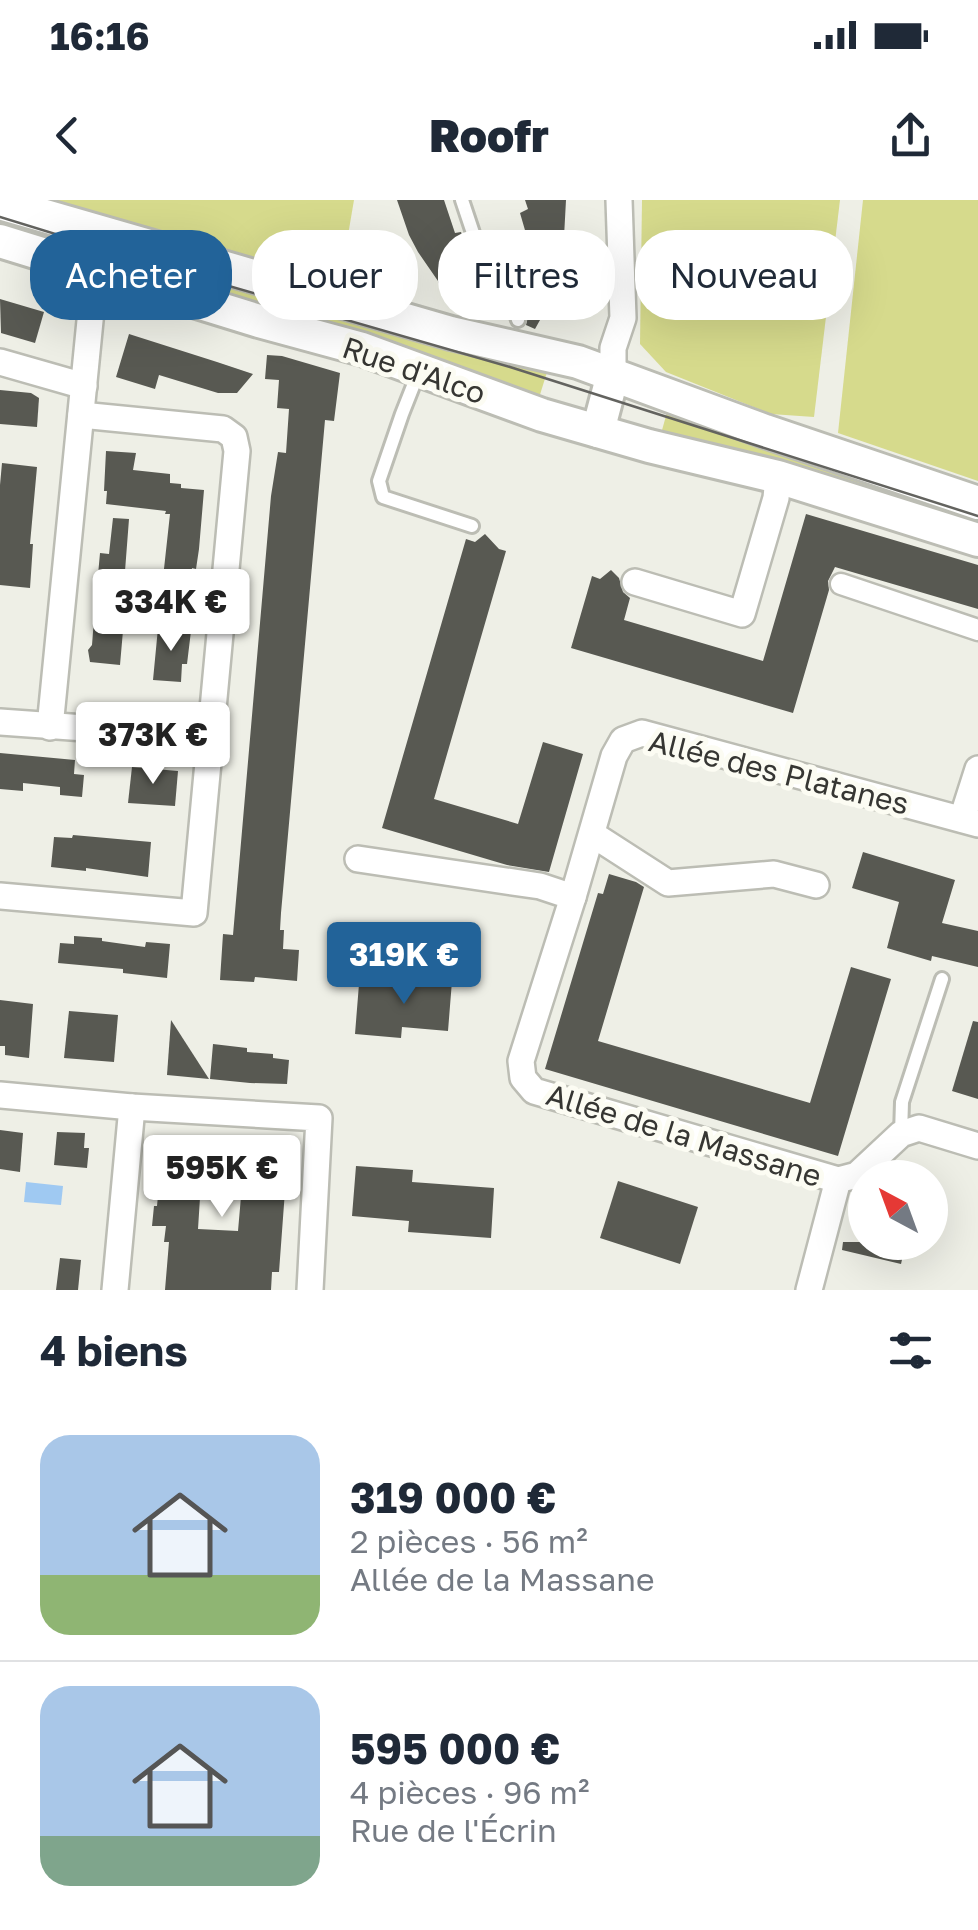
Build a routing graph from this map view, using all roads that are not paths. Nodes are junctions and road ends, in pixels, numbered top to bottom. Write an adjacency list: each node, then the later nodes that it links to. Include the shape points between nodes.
1 (462, 200): 4 (lane)
2 (619, 200): 11 (street, via 623,318)
3 (0, 203): 11 (street, Rue d'Alco)
4 (472, 230)
5 (0, 241): 6 (street, Rue d'Alco)
6 (30, 250)
7 (232, 313): 10 (street, Rue d'Alco)
8 (90, 320): 12 (street)
9 (0, 362): 12 (street)
10 (420, 369): 14 (street, Rue d'Alco); 17 (lane, via 380,482 383,497)
11 (613, 374): 14 (street); 16 (street, Rue d'Alco)
12 (84, 386): 13 (street)
13 (81, 415): 23 (street); 24 (street, via 223,430 234,437)
14 (596, 438): 15 (street, Rue d'Alco)
15 (778, 477): 18 (street, Rue d'Alco); 19 (street, via 742,614)
16 (978, 503)
17 (472, 526)
18 (978, 540)
19 (635, 582)
20 (841, 584): 21 (street)
21 (978, 630)
22 (0, 722): 23 (street)
23 (50, 727): 24 (street)
24 (211, 737): 30 (street, via 194,913)
25 (978, 769): 26 (street)
26 (970, 821): 27 (street, Allée des Platanes, via 642,733 624,740 614,756)
27 (592, 834): 29 (street, via 668,883 774,874); 31 (street, Allée des Platanes)
28 (358, 860): 31 (street, via 540,886)
29 (816, 885)
30 (0, 896)
31 (573, 897): 37 (street, Allée de la Massane, via 521,1061 534,1091)
32 (942, 979): 35 (lane, via 902,1102)
33 (0, 1095): 34 (street)
34 (132, 1106): 38 (street); 39 (street, via 319,1118)
35 (901, 1134): 36 (street, via 919,1128); 37 (street, via 857,1174)
36 (978, 1146)
37 (838, 1180): 40 (street)
38 (115, 1290)
39 (310, 1290)
40 (810, 1290)

